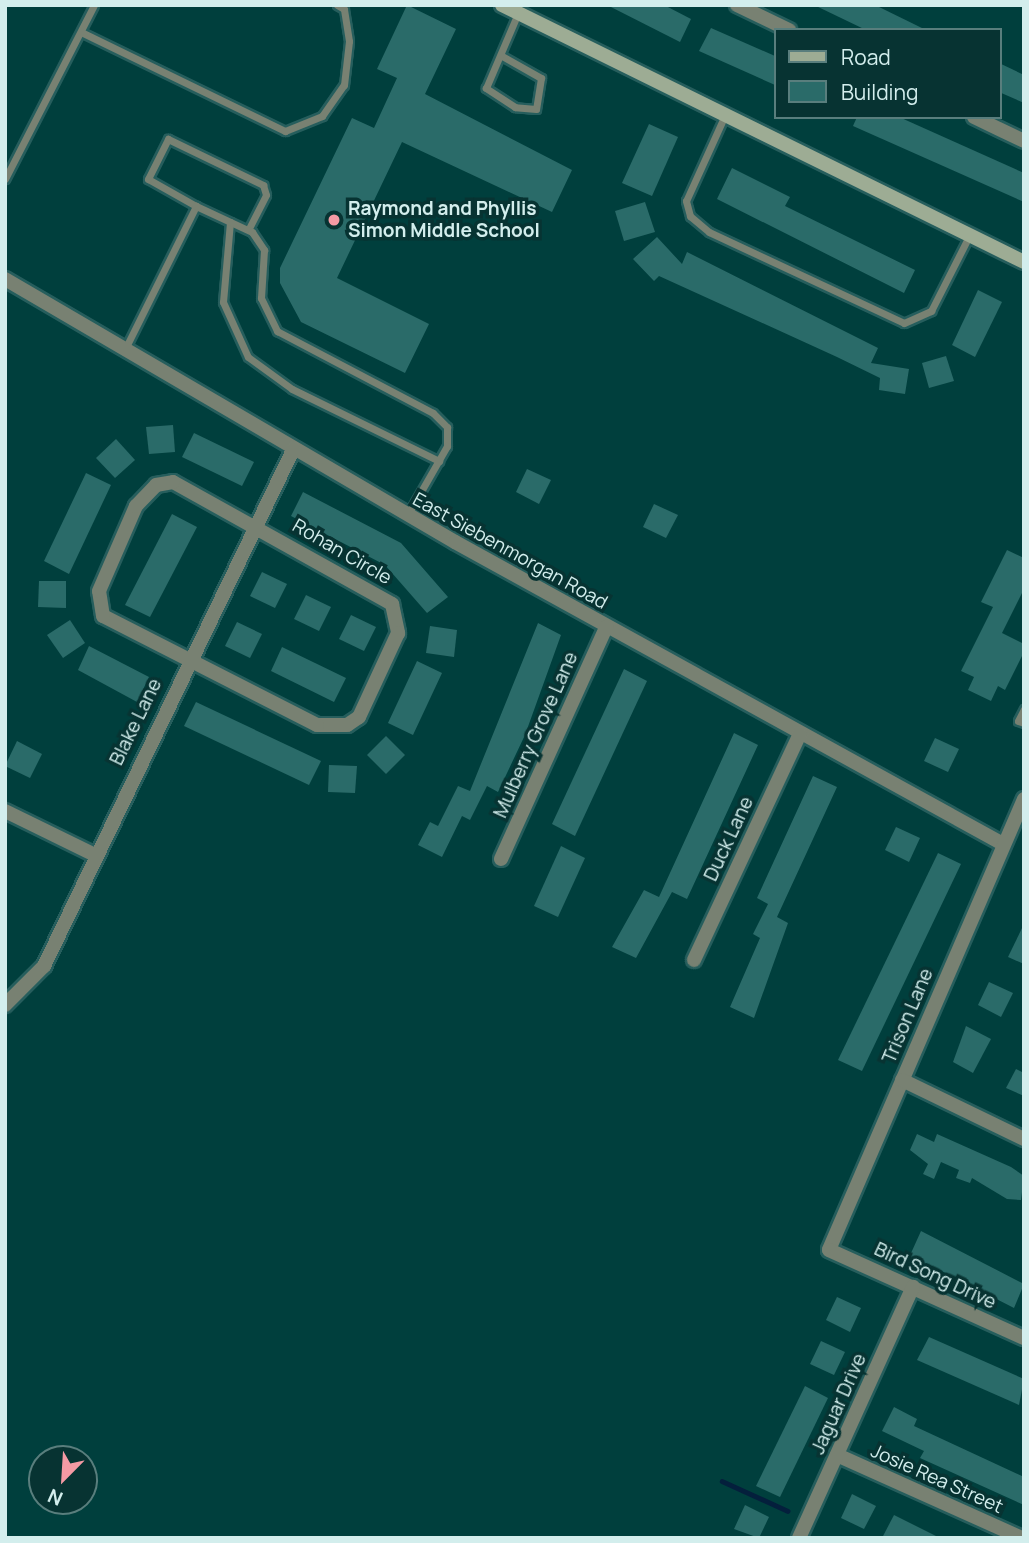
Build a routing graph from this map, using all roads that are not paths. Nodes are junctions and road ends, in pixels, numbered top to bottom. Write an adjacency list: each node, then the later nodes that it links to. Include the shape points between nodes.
1 (94, 5): 7 (lane)
2 (337, 5): 7 (lane, via 344,9 349,41 344,85 322,116 285,131)
3 (502, 5): 5 (street)
4 (737, 5): 6 (street)
5 (518, 13): 8 (lane); 9 (street)
6 (785, 28)
7 (82, 32): 12 (lane)
8 (502, 56): 8 (lane, via 493,63 486,88 530,112 542,97 541,78)
9 (725, 115): 16 (street); 16 (lane, via 686,201 690,216 709,232 883,316 911,323 931,311)
10 (978, 119): 11 (street)
11 (1024, 141)
12 (5, 179)
13 (196, 206): 14 (lane); 15 (lane, via 148,180 168,139 263,185 266,195); 19 (lane)
14 (230, 222): 15 (lane); 21 (lane, via 223,302 248,357 292,389)
15 (248, 230): 21 (lane, via 264,250 261,298 277,331 439,417 449,439)
16 (970, 235): 17 (street)
17 (1024, 262)
18 (5, 279): 19 (street, East Siebenmorgan Road)
19 (124, 349): 20 (street, East Siebenmorgan Road)
20 (294, 448): 22 (street, East Siebenmorgan Road); 23 (street, Blake Lane)
21 (439, 461): 22 (lane)
22 (408, 515): 24 (street, East Siebenmorgan Road)
23 (255, 524): 25 (street, Blake Lane); 25 (street, Rohan Circle, via 173,482 156,485 136,506 99,604 113,624); 25 (street, Rohan Circle, via 392,604 398,632 369,703 347,725 317,725)
24 (606, 627): 28 (street, East Siebenmorgan Road); 33 (street, Mulberry Grove Lane)
25 (187, 661): 32 (street, Blake Lane)
26 (1024, 709): 27 (lane, via 1018,721)
27 (1024, 723)
28 (800, 734): 31 (street, East Siebenmorgan Road); 34 (street, Duck Lane)
29 (1024, 799): 31 (street, Trison Lane)
30 (5, 811): 32 (street)
31 (1003, 844): 36 (street, Trison Lane)
32 (95, 855): 35 (street, Blake Lane, via 44,967)
33 (501, 859)
34 (694, 960)
35 (5, 1005)
36 (902, 1080): 37 (street); 38 (street, Trison Lane)
37 (1024, 1139)
38 (829, 1250): 39 (street, Bird Song Drive)
39 (913, 1287): 40 (street, Bird Song Drive); 41 (street, Jaguar Drive)
40 (1024, 1339)
41 (837, 1455): 42 (street, Jaguar Drive); 43 (street, Josie Rea Street)
42 (799, 1538)
43 (1022, 1538)

